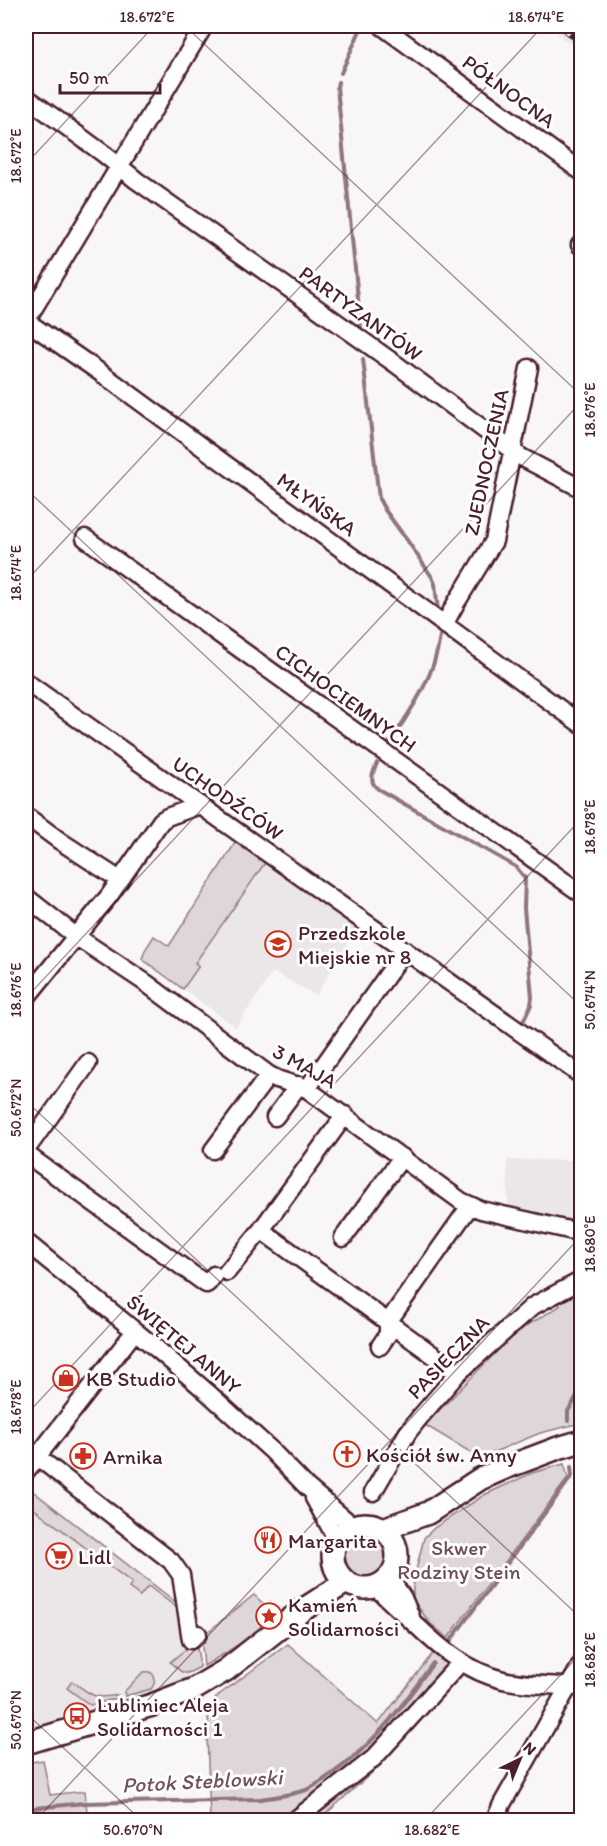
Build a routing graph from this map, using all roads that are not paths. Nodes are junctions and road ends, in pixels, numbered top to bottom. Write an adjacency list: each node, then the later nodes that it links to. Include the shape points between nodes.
1 (204, 26): 4 (street)
2 (382, 26): 5 (street, PÓŁNOCNA)
3 (26, 98): 4 (street, PARTYZANTÓW)
4 (119, 166): 6 (street); 8 (street, PARTYZANTÓW)
5 (582, 172)
6 (26, 321): 11 (street, MŁYŃSKA)
7 (529, 368): 8 (street, ZJEDNOCZENIA)
8 (513, 451): 9 (street, PARTYZANTÓW); 11 (street, ZJEDNOCZENIA, via 494,541)
9 (582, 489)
10 (85, 538): 17 (street, CICHOCIEMNYCH)
11 (444, 625): 13 (street, MŁYŃSKA)
12 (26, 682): 14 (street, UCHODŹCÓW)
13 (582, 725)
14 (200, 805): 16 (street, via 161,821); 20 (street, UCHODŹCÓW)
15 (26, 816): 16 (street)
16 (120, 880): 19 (street)
17 (582, 894)
18 (26, 897): 19 (street, 3 MAJA)
19 (77, 937): 21 (street); 23 (street, 3 MAJA)
20 (405, 950): 24 (street, UCHODŹCÓW); 25 (street)
21 (26, 998)
22 (88, 1064): 29 (street)
23 (269, 1075): 25 (street, 3 MAJA); 28 (street)
24 (582, 1076)
25 (303, 1087): 26 (street, 3 MAJA); 27 (street)
26 (345, 1115): 30 (street, 3 MAJA); 32 (street)
27 (275, 1117)
28 (213, 1150)
29 (26, 1152): 32 (street, via 206,1284)
30 (402, 1157): 31 (street, 3 MAJA); 34 (street)
31 (470, 1206): 33 (street, 3 MAJA); 37 (street)
32 (261, 1230): 37 (street)
33 (582, 1233)
34 (343, 1238)
35 (26, 1242): 38 (street, ŚWIĘTEJ ANNY)
36 (582, 1280): 40 (street, PASIECZNA, via 533,1306)
37 (388, 1322): 39 (street, via 388,1334); 40 (street)
38 (135, 1331): 42 (street); 47 (street, ŚWIĘTEJ ANNY, via 271,1450 308,1486)
39 (380, 1346)
40 (458, 1373): 44 (street, PASIECZNA, via 408,1432)
41 (581, 1442): 45 (main road, via 480,1479)
42 (31, 1452): 43 (street); 51 (street, via 171,1561 181,1575 191,1640)
43 (26, 1471)
44 (373, 1492)
45 (428, 1513): 46 (main road); 48 (main road)
46 (383, 1529): 47 (main road, via 363,1524); 48 (main road)
47 (345, 1533): 49 (main road, via 334,1548 333,1558)
48 (396, 1547): 50 (main road, via 396,1563)
49 (340, 1575): 50 (main road, via 365,1588); 55 (main road, via 315,1591 301,1611 226,1670 194,1689)
50 (382, 1582): 52 (street, via 395,1607)
51 (198, 1634)
52 (461, 1662): 54 (street, via 503,1680); 56 (street, via 374,1758)
53 (582, 1663): 54 (street)
54 (575, 1686): 57 (street)
55 (26, 1743)
56 (295, 1821)
57 (495, 1821)

